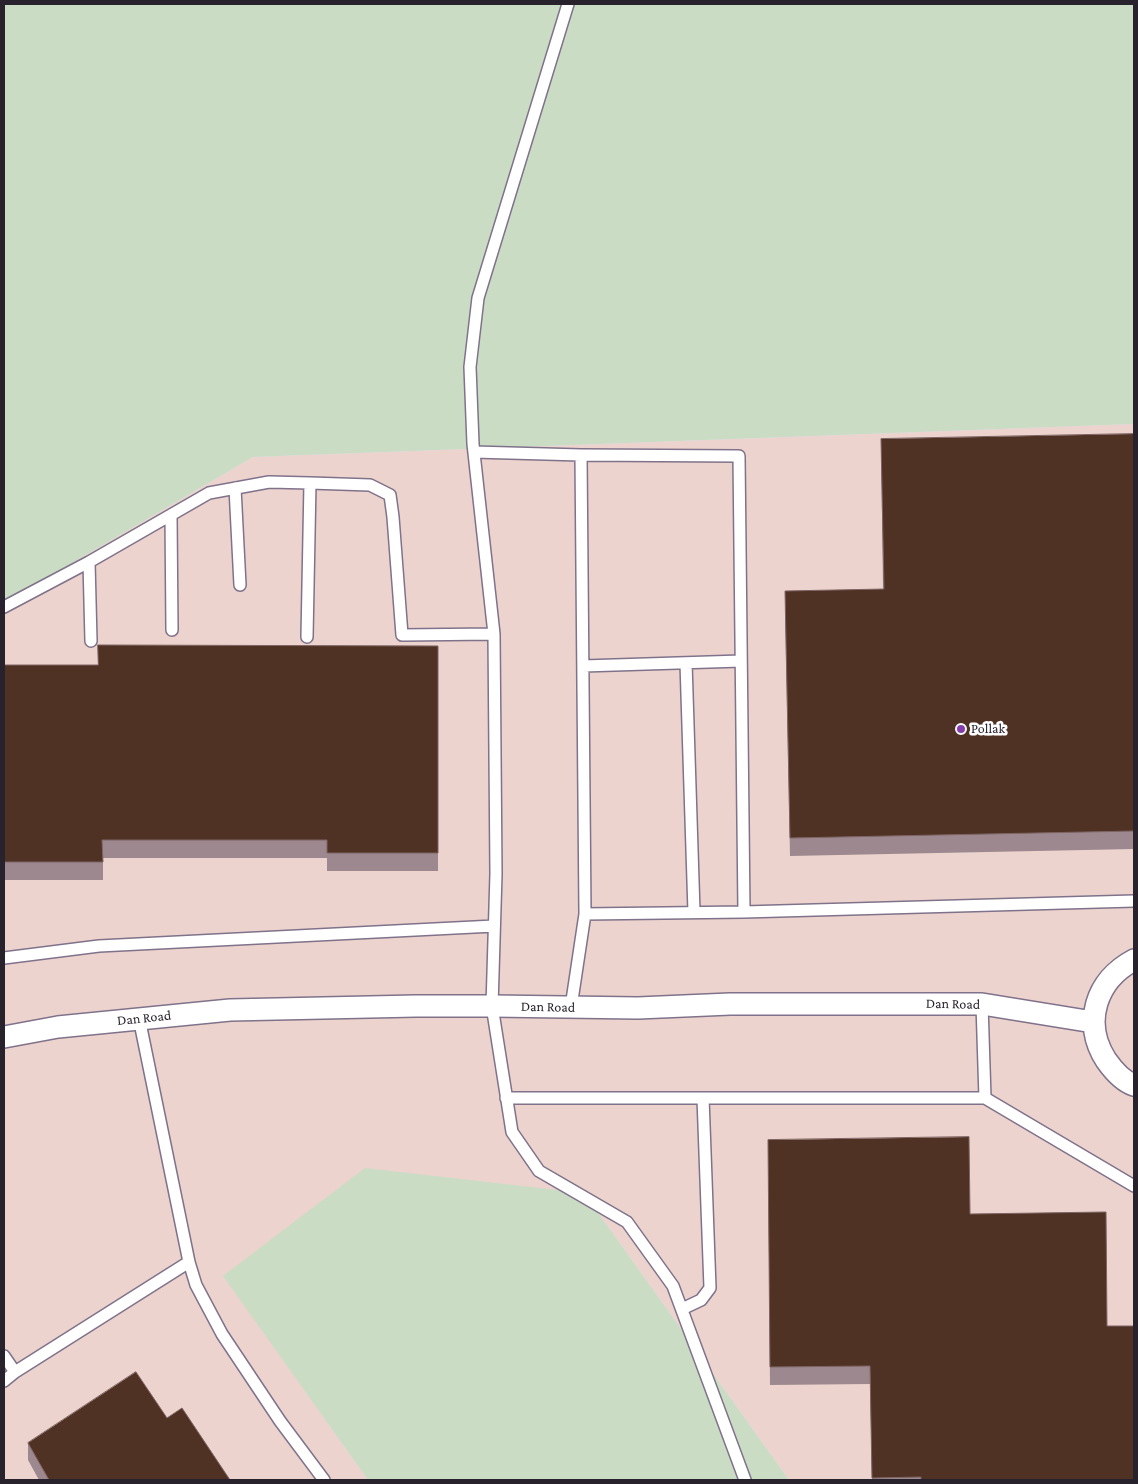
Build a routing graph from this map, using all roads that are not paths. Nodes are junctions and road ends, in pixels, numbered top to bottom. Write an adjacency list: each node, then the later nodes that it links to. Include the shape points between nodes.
1 (568, 4): 2 (lane, via 478,298 470,367)
2 (474, 452): 3 (lane); 11 (lane)
3 (581, 455): 14 (lane, via 739,456); 16 (lane)
4 (310, 483): 5 (lane, via 269,482); 11 (lane, via 370,486 390,495 402,635); 12 (lane)
5 (235, 488): 6 (lane, via 209,493); 8 (lane)
6 (171, 515): 7 (lane); 10 (lane)
7 (89, 562): 9 (lane); 13 (lane)
8 (240, 585)
9 (4, 607)
10 (172, 630)
11 (494, 634): 21 (lane)
12 (307, 638)
13 (91, 641)
14 (741, 661): 15 (lane); 19 (lane)
15 (686, 663): 16 (lane); 18 (lane)
16 (583, 666): 20 (lane)
17 (1134, 901): 19 (lane)
18 (694, 912): 19 (lane); 20 (lane)
19 (744, 912)
20 (585, 914): 26 (lane)
21 (494, 926): 22 (lane, via 99,946); 25 (lane)
22 (4, 958)
23 (1134, 960): 28 (street, via 1105,984)
24 (982, 1004): 26 (street, Dan Road); 28 (street, Dan Road); 33 (lane)
25 (492, 1006): 26 (street, Dan Road); 27 (street, Dan Road, via 230,1010); 31 (lane)
26 (571, 1007)
27 (139, 1018): 29 (street, Dan Road); 35 (lane)
28 (1093, 1022): 30 (street, via 1104,1058 1112,1070)
29 (4, 1037)
30 (1134, 1085)
31 (506, 1098): 32 (lane); 36 (lane, via 512,1132 540,1171 627,1222 673,1286)
32 (703, 1098): 33 (lane); 36 (lane, via 710,1288 701,1300)
33 (984, 1098): 34 (lane)
34 (1134, 1186)
35 (189, 1262): 38 (lane); 40 (lane, via 196,1285 222,1334)
36 (682, 1309): 41 (lane)
37 (4, 1356): 38 (lane)
38 (15, 1372): 39 (lane)
39 (4, 1381)
40 (324, 1480)
41 (745, 1480)

